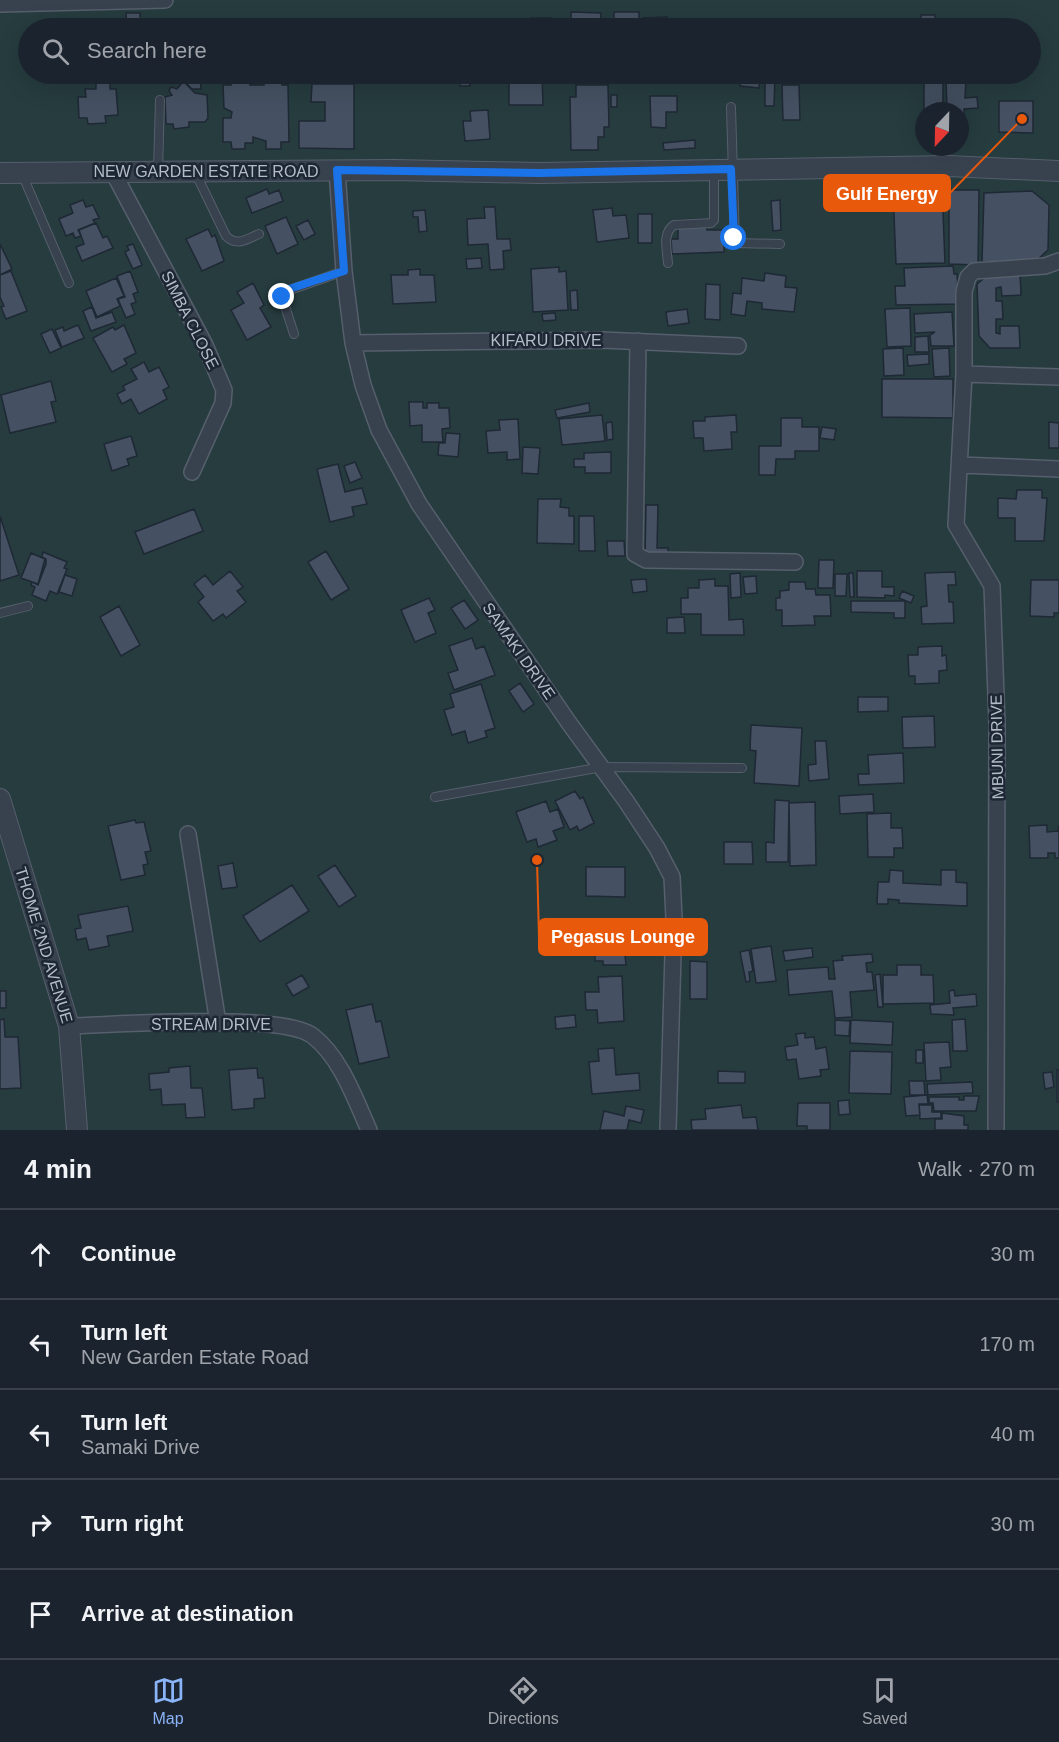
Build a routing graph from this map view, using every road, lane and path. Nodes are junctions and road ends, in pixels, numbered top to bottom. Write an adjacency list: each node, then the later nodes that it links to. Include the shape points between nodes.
1 (165, 0): 2 (street)
2 (0, 4)
3 (160, 100): 10 (lane)
4 (731, 106): 5 (lane)
5 (723, 169): 6 (street, NEW GARDEN ESTATE ROAD, via 539,173); 7 (street, NEW GARDEN ESTATE ROAD, via 949,166); 14 (lane, via 735,243); 16 (lane, via 714,220 669,229)
6 (337, 170): 11 (street, NEW GARDEN ESTATE ROAD); 17 (street, SAMAKI DRIVE)
7 (1059, 171)
8 (22, 172): 9 (street, NEW GARDEN ESTATE ROAD); 12 (street, NEW GARDEN ESTATE ROAD); 18 (lane)
9 (113, 172): 10 (street, NEW GARDEN ESTATE ROAD); 27 (street, SIMBA CLOSE, via 205,345 224,390 223,403)
10 (158, 172): 11 (street, NEW GARDEN ESTATE ROAD)
11 (195, 172): 13 (lane, via 231,241 240,242)
12 (0, 173)
13 (259, 234)
14 (780, 244)
15 (1059, 261): 23 (street, MBUNI DRIVE, via 1045,266 974,271 968,277 964,292)
16 (668, 263)
17 (344, 271): 19 (lane, via 284,292 282,297); 21 (street, SAMAKI DRIVE)
18 (69, 283)
19 (294, 334)
20 (638, 341): 21 (street, KIFARU DRIVE); 22 (street, KIFARU DRIVE); 28 (street, via 635,554 646,560)
21 (353, 343): 31 (street, SAMAKI DRIVE, via 379,430 419,504)
22 (738, 346)
23 (964, 374): 24 (street); 25 (street, MBUNI DRIVE)
24 (1059, 377)
25 (960, 465): 26 (street); 41 (street, MBUNI DRIVE, via 956,525 992,586 998,723)
26 (1059, 469)
27 (192, 472)
28 (795, 562)
29 (28, 606): 30 (lane)
30 (0, 613)
31 (602, 767): 32 (lane); 33 (lane); 40 (street, SAMAKI DRIVE, via 657,848 674,890)
32 (742, 768)
33 (435, 797)
34 (0, 799): 37 (street, THOME 2ND AVENUE)
35 (188, 834): 36 (street)
36 (218, 1023): 37 (street, STREAM DRIVE); 39 (street, STREAM DRIVE, via 274,1024 296,1027 312,1035 338,1066)
37 (69, 1026): 38 (street, THOME 2ND AVENUE)
38 (77, 1130)
39 (369, 1130)
40 (668, 1130)
41 (996, 1130)

